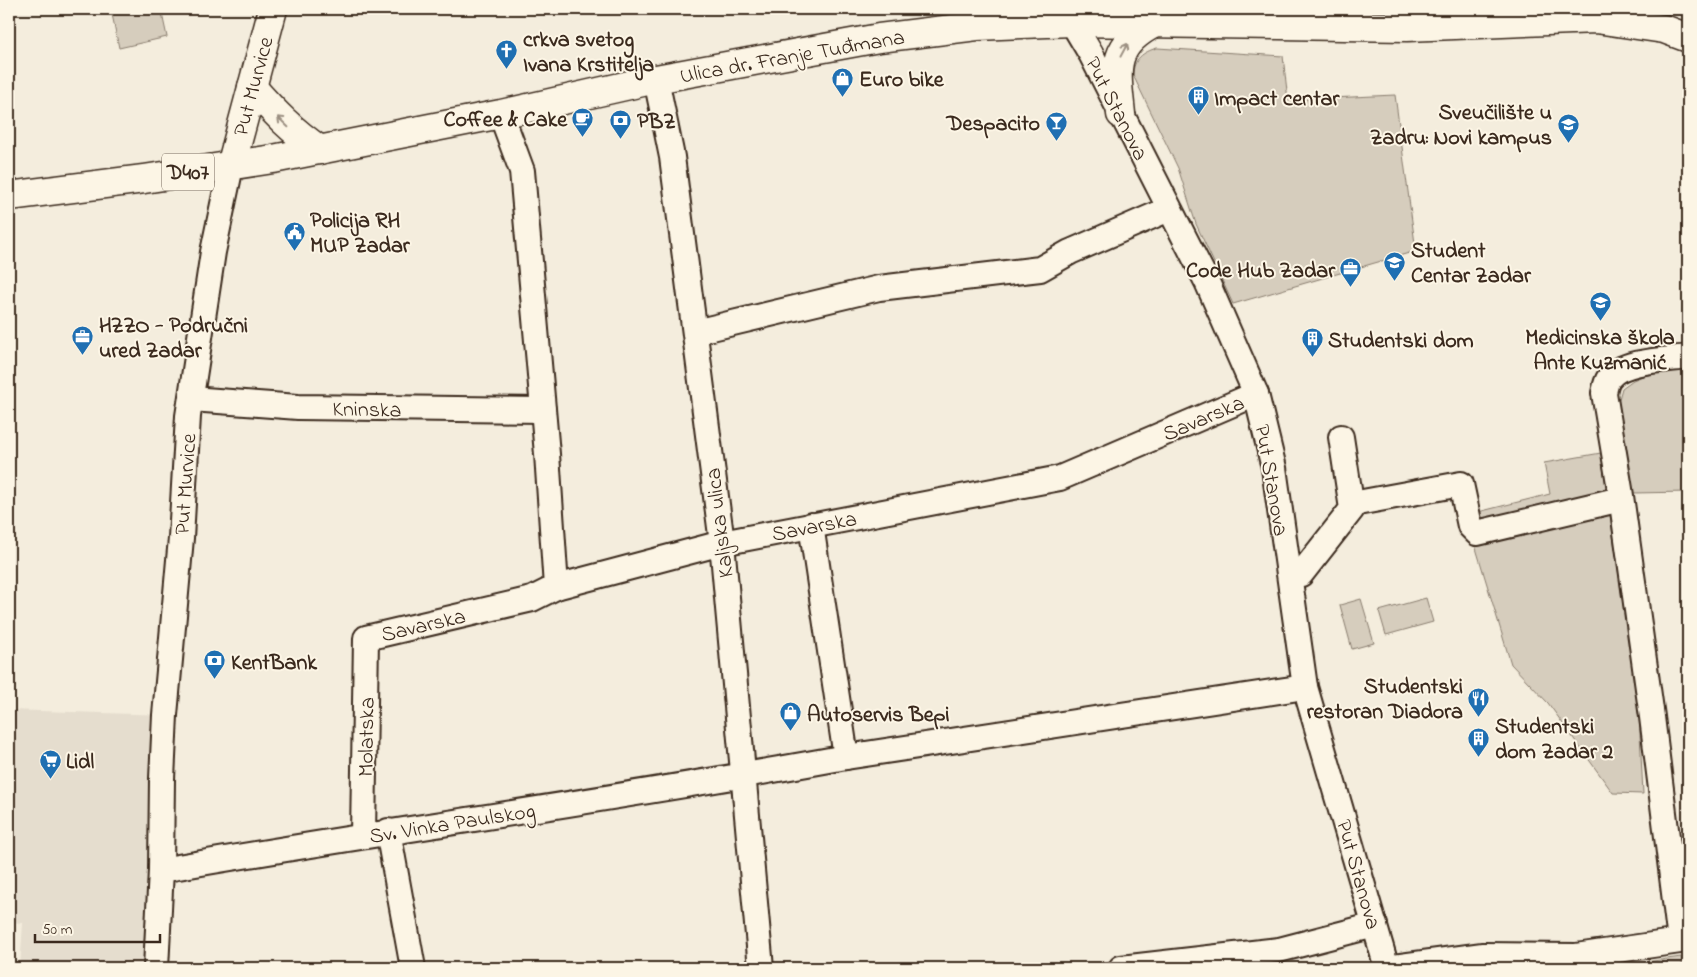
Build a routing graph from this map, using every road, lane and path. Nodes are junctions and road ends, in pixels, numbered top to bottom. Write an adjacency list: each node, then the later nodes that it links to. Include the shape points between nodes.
1 (273, 9): 9 (main road, Put Murvice / D407)
2 (1004, 9): 6 (main road, via 991,21)
3 (1066, 15): 5 (main road, Ulica dr. Franje Tuđmana); 6 (main road, Ulica dr. Franje Tuđmana); 11 (street, Put Stanova, via 1092,54)
4 (1368, 18): 5 (main road, Ulica dr. Franje Tuđmana, via 1274,24); 7 (main road, Ulica dr. Franje Tuđmana, via 1407,27 1596,19 1664,29)
5 (1153, 24): 11 (main road, one-way to 5, via 1118,61 1129,40)
6 (977, 26): 8 (main road, Ulica dr. Franje Tuđmana, via 879,38)
7 (1688, 38)
8 (656, 80): 10 (main road, Ulica dr. Franje Tuđmana); 16 (street, Kaljska ulica, via 672,157)
9 (252, 87): 12 (main road, one-way to 9, via 278,117); 13 (main road, Put Murvice / D407)
10 (501, 114): 12 (main road, Ulica dr. Franje Tuđmana); 20 (street, via 522,171)
11 (1121, 114): 15 (street, Put Stanova)
12 (320, 150): 13 (main road, Ulica dr. Franje Tuđmana)
13 (231, 166): 14 (main road, D407); 19 (street, Put Murvice, via 213,252)
14 (9, 196)
15 (1169, 208): 16 (street, via 1070,252 1040,269 879,288); 18 (street, Put Stanova, via 1207,282)
16 (695, 332): 25 (street, Kaljska ulica)
17 (1688, 357): 22 (street, via 1631,365 1609,378 1604,393 1605,406)
18 (1256, 394): 24 (street, Savarska, via 1060,478); 29 (street, Put Stanova, via 1274,468)
19 (190, 399): 20 (street, Kninska, via 298,407); 34 (street, Put Murvice, via 165,715)
20 (543, 410): 27 (street)
21 (1341, 437): 23 (street)
22 (1621, 499): 23 (street, via 1477,533 1470,526 1461,484); 40 (street, via 1680,941 1576,956 1483,955)
23 (1352, 504): 26 (street, via 1352,509)
24 (811, 525): 25 (street, Savarska); 30 (street)
25 (722, 543): 27 (street, Savarska); 31 (street, Kaljska ulica)
26 (1301, 574)
27 (556, 587): 28 (street, Savarska, via 532,599)
28 (366, 638): 33 (street, Molatska)
29 (1305, 687): 30 (street, Sv. Vinka Paulskog); 35 (street, Put Stanova)
30 (846, 757): 31 (street, Sv. Vinka Paulskog)
31 (743, 776): 32 (street, Sv. Vinka Paulskog); 38 (street, Kaljska ulica)
32 (388, 832): 33 (street, Sv. Vinka Paulskog); 37 (street)
33 (363, 836): 34 (street, Sv. Vinka Paulskog)
34 (161, 870): 36 (street, Put Murvice)
35 (1375, 926): 39 (street, via 1279,950); 40 (street, Put Stanova)
36 (156, 968)
37 (413, 968)
38 (761, 968)
39 (1121, 968)
40 (1387, 968)

